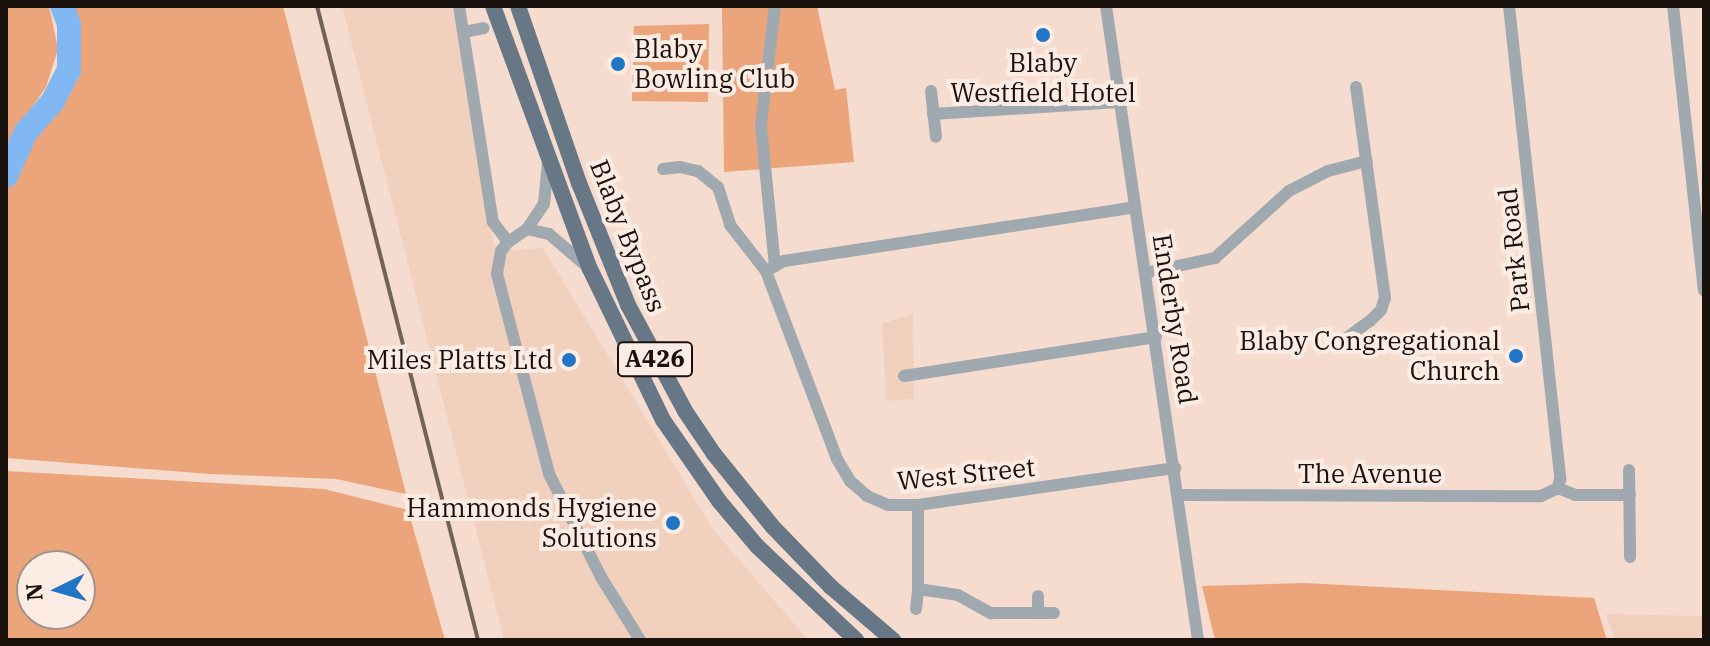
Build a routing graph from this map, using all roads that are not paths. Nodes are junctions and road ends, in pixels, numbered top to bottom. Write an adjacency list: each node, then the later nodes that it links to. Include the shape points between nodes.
1 (459, 6): 9 (street)
2 (493, 6): 15 (main road, Blaby Bypass / A426)
3 (518, 6): 42 (main road, Blaby Bypass / A426, via 628,305 685,411 772,526)
4 (775, 6): 21 (street, via 761,126)
5 (1106, 6): 12 (street, Enderby Road)
6 (1509, 6): 30 (street, Park Road)
7 (1673, 6): 24 (street)
8 (484, 28): 9 (street)
9 (464, 32): 20 (street, via 493,222)
10 (1356, 87): 16 (street)
11 (931, 91): 13 (street)
12 (1119, 102): 13 (street); 18 (street, Enderby Road)
13 (933, 114): 14 (street)
14 (936, 137)
15 (548, 161): 19 (street, via 544,204); 22 (main road, Blaby Bypass / A426)
16 (1367, 161): 23 (street, via 1328,171 1289,191 1215,258); 26 (street, via 1385,298 1370,321)
17 (663, 169): 21 (street, via 698,171 718,187 730,225)
18 (1135, 207): 21 (street, via 784,261); 23 (street, Enderby Road)
19 (527, 229): 20 (street); 22 (street, via 549,234)
20 (508, 242): 40 (street, via 497,274 549,474)
21 (771, 268): 33 (street, West Street, via 842,470 867,496 888,505)
22 (590, 269): 41 (main road, Blaby Bypass / A426, via 649,394 712,491 776,566)
23 (1145, 273): 25 (street, Enderby Road)
24 (1704, 290)
25 (1156, 337): 27 (street); 28 (street, Enderby Road)
26 (1338, 344)
27 (904, 376)
28 (1175, 468): 31 (street, Enderby Road); 33 (street, West Street)
29 (1629, 470): 32 (street)
30 (1558, 488): 31 (street, The Avenue, via 1546,496); 32 (street, via 1575,495)
31 (1179, 495): 43 (street, Enderby Road)
32 (1630, 495): 34 (street)
33 (918, 505): 35 (street)
34 (1630, 557)
35 (918, 589): 37 (street); 38 (street, via 958,595 991,613)
36 (1038, 596): 38 (street)
37 (916, 609)
38 (1038, 613): 39 (street)
39 (1054, 613)
40 (640, 640)
41 (856, 640)
42 (893, 640)
43 (1198, 640)

